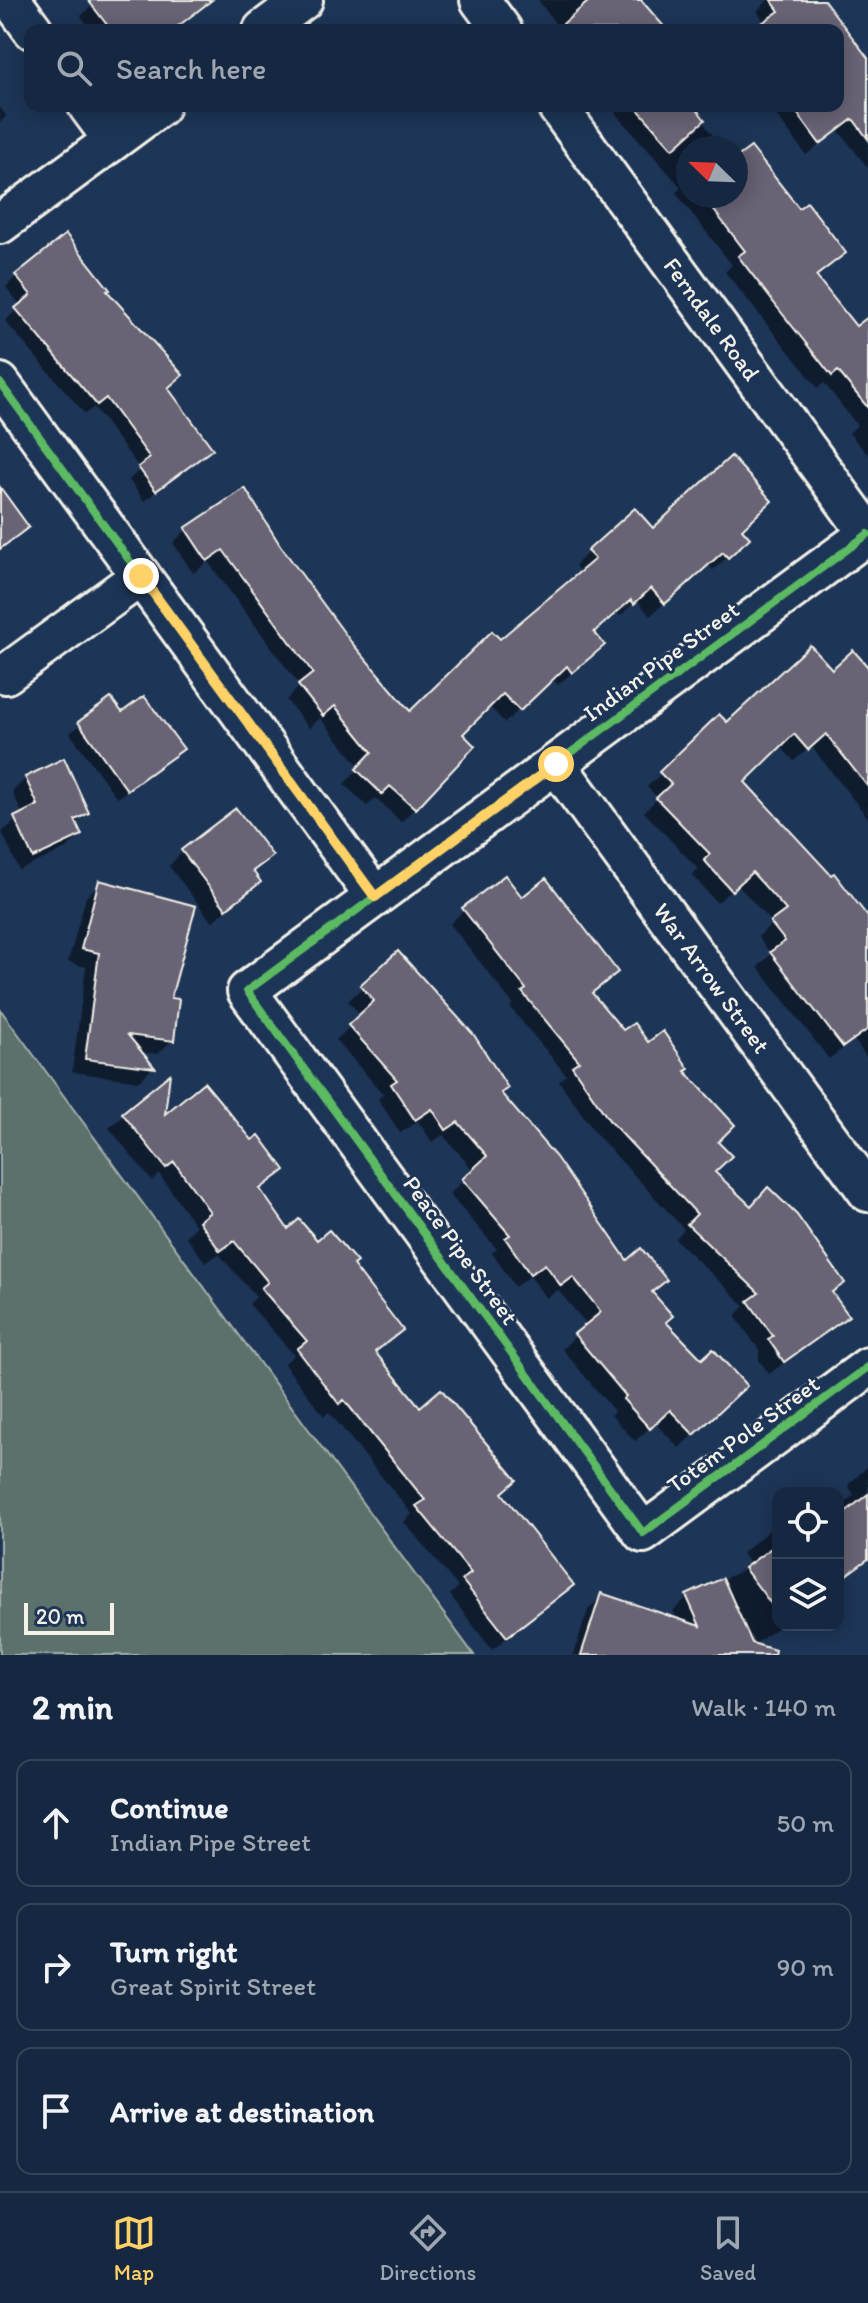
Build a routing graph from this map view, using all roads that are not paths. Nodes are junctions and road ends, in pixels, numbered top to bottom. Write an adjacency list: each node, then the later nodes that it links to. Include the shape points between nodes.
1 (11, 0): 4 (street)
2 (303, 0): 5 (street)
3 (480, 0): 6 (street)
4 (29, 24)
5 (271, 24)
6 (498, 24)
7 (92, 112): 10 (street)
8 (152, 112): 10 (street)
9 (561, 112): 13 (street, Ferndale Road)
10 (113, 140): 11 (street)
11 (0, 224)
12 (0, 383): 14 (street)
13 (868, 533): 16 (street, Indian Pipe Street)
14 (141, 576): 15 (street); 17 (street)
15 (6, 674)
16 (556, 764): 17 (street, Indian Pipe Street); 19 (street, War Arrow Street)
17 (375, 897): 18 (street, Indian Pipe Street)
18 (247, 991): 21 (street, Peace Pipe Street)
19 (868, 1192)
20 (868, 1367): 21 (street, Totem Pole Street)
21 (643, 1533)

